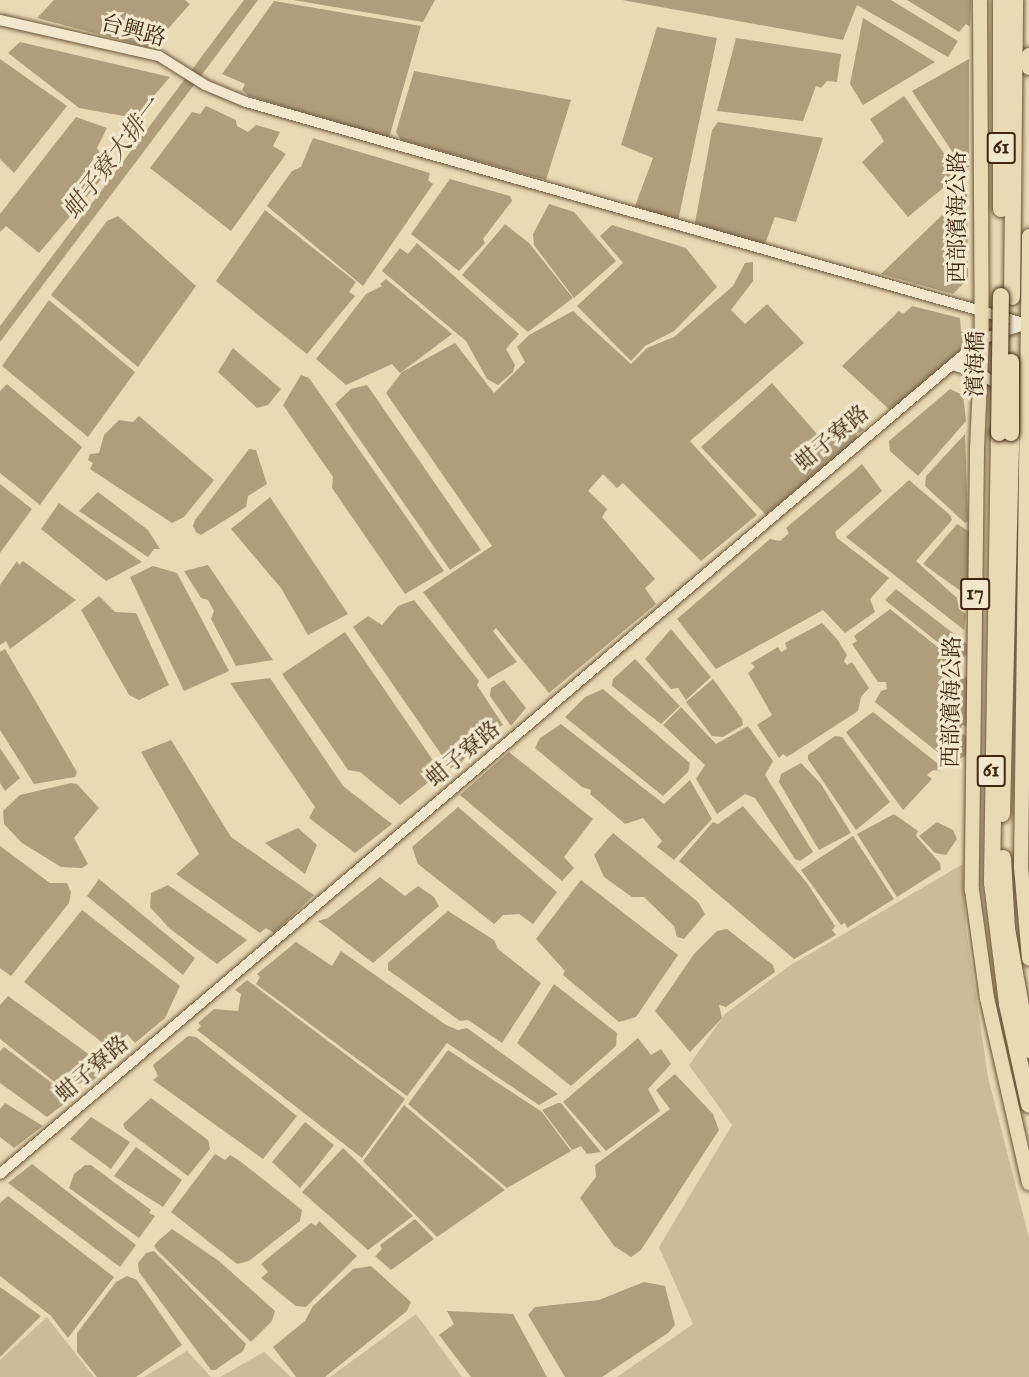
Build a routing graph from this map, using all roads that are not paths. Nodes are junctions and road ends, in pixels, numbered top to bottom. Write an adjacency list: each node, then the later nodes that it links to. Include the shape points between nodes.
1 (980, 0): 9 (main road, 西部濱海公路 / 17)
2 (1001, 0): 8 (highway, 61)
3 (1015, 0): 8 (highway, 61)
4 (0, 20): 9 (street, 台興路, via 159,56 205,85 246,102)
5 (1029, 55): 6 (main road)
6 (1029, 68)
7 (1029, 236): 10 (main road)
8 (1006, 296): 16 (highway, 濱海橋 / 61, bridge)
9 (980, 310): 10 (street, 台興路); 11 (main road, 西部濱海公路 / 17)
10 (1028, 324): 11 (street); 12 (main road)
11 (982, 339): 13 (street, 蚶子寮路); 14 (main road, 西部濱海公路 / 17)
12 (1027, 353): 14 (street, via 1005,370); 15 (main road)
13 (952, 365): 14 (street); 20 (street, 蚶子寮路)
14 (981, 374): 15 (street); 21 (main road, 西部濱海公路 / 17, via 972,890 987,998)
15 (1028, 401): 17 (main road, via 1021,867)
16 (1005, 433): 18 (highway, 61, via 1003,881 1007,929); 19 (highway, 61, via 992,883 1007,1004)
17 (1029, 959)
18 (1029, 1050)
19 (1029, 1105)
20 (0, 1174)
21 (1029, 1183)

